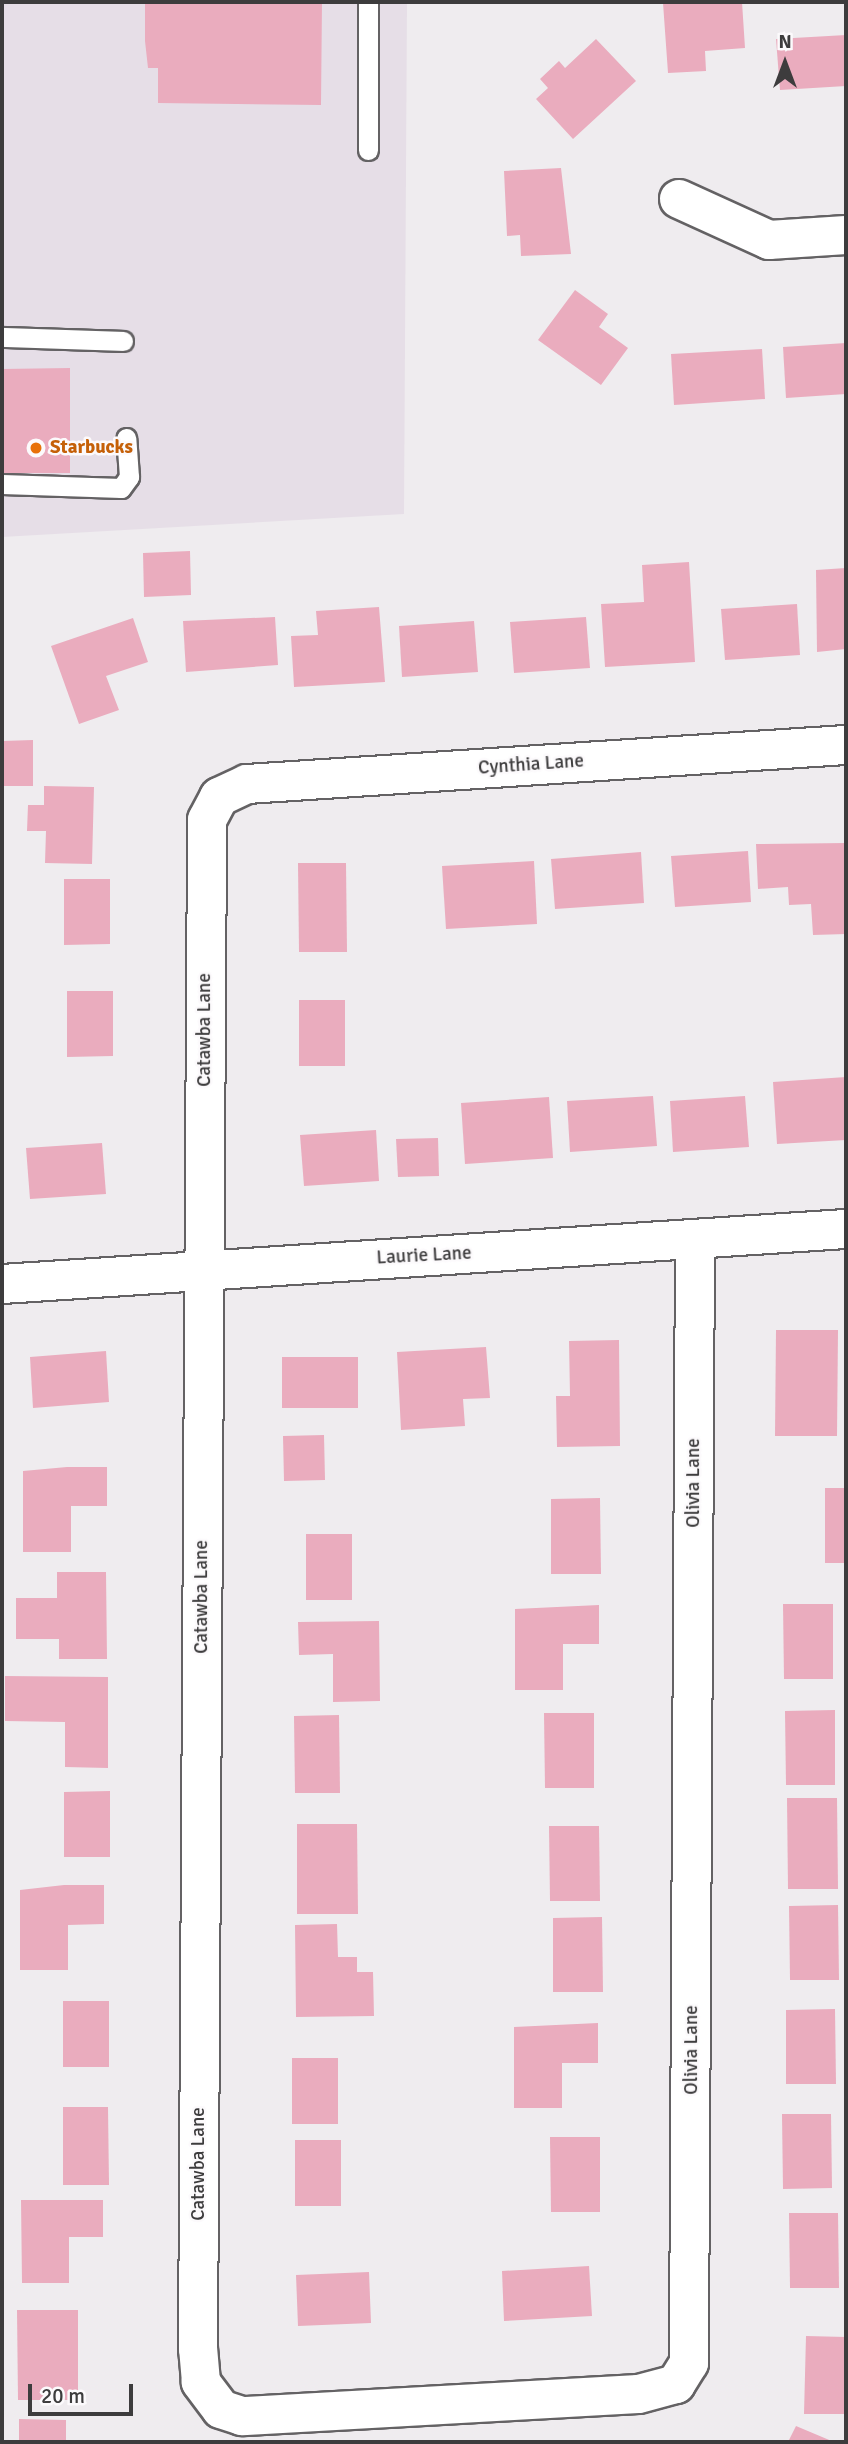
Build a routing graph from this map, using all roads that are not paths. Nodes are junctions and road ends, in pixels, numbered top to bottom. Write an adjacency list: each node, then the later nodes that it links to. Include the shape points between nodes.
1 (368, 2): 2 (lane)
2 (368, 150)
3 (679, 199): 4 (street, via 769,240)
4 (846, 235)
5 (2, 337): 6 (lane)
6 (123, 341)
7 (126, 438): 8 (lane, via 129,477 121,488)
8 (2, 484)
9 (846, 745): 10 (street, Cynthia Lane, via 268,782 233,788)
10 (219, 797): 13 (street, Catawba Lane, via 206,832)
11 (846, 1229): 12 (street, Laurie Lane)
12 (695, 1239): 13 (street, Laurie Lane); 15 (street, Olivia Lane, via 689,2363 676,2384 638,2394 242,2416)
13 (204, 1269): 14 (street, Laurie Lane); 15 (street, Catawba Lane, via 198,2349)
14 (2, 1284)
15 (210, 2399)

